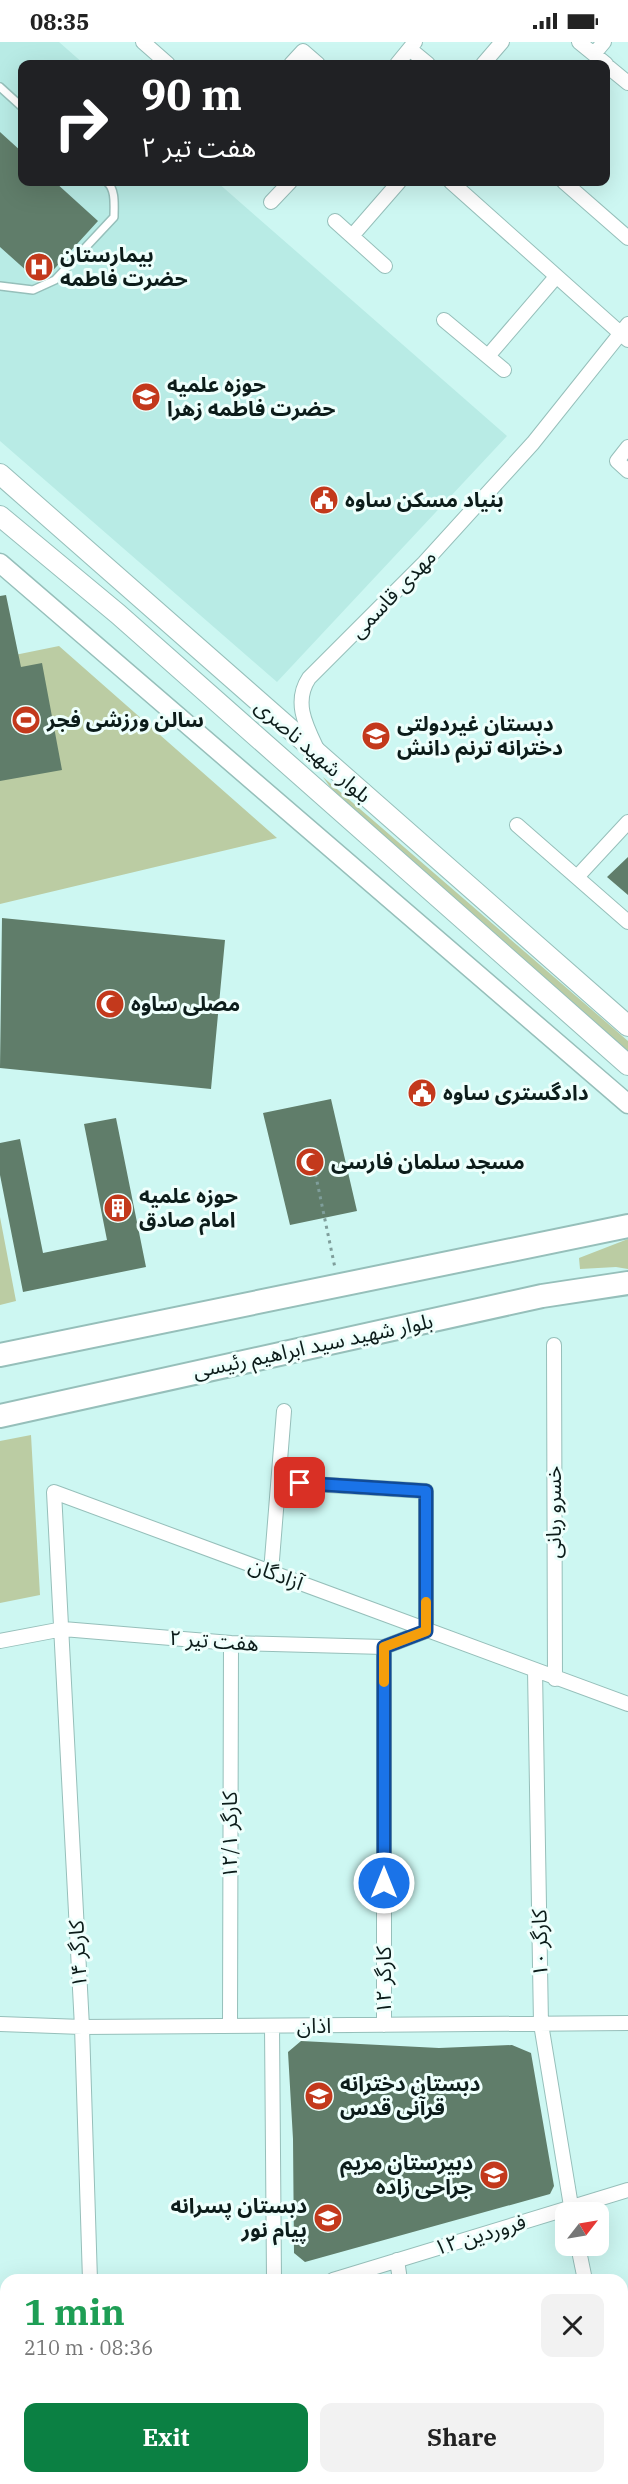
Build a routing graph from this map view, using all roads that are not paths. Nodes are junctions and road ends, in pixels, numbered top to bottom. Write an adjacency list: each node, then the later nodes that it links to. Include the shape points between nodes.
1 (143, 42): 7 (street)
2 (502, 42): 12 (street)
3 (579, 42): 6 (street)
4 (604, 42): 6 (street)
5 (413, 46): 10 (street); 11 (street)
6 (594, 54): 13 (street)
7 (163, 60)
8 (295, 60): 9 (street, via 303,51)
9 (313, 60)
10 (401, 60)
11 (425, 60)
12 (486, 60)
13 (599, 60)
14 (610, 71): 15 (street)
15 (628, 83)
16 (0, 87): 17 (lane)
17 (18, 103)
18 (111, 186): 29 (lane, via 114,217 55,280 33,290)
19 (286, 186): 23 (street)
20 (396, 186): 26 (street)
21 (455, 186): 28 (street)
22 (569, 186): 25 (street)
23 (271, 202)
24 (335, 220): 26 (street)
25 (627, 234)
26 (352, 236): 27 (street)
27 (385, 266)
28 (555, 278): 31 (street); 32 (street)
29 (0, 286)
30 (444, 320): 32 (street)
31 (625, 332): 39 (street, مهدی قاسمی, via 533,443 303,688 300,699 304,723)
32 (488, 356): 33 (street)
33 (504, 370)
34 (628, 447): 35 (street, via 616,461)
35 (628, 471)
36 (0, 474): 39 (main road, بلوار شهید ناصری)
37 (0, 516): 45 (main road, بلوار شهید ناصری, via 127,622)
38 (0, 563): 46 (street)
39 (322, 759): 44 (main road, بلوار شهید ناصری)
40 (628, 822): 42 (street)
41 (517, 825): 42 (street)
42 (577, 877): 43 (street)
43 (628, 922)
44 (628, 1026)
45 (628, 1065)
46 (628, 1104)
47 (627, 1228): 50 (main road)
48 (628, 1283): 52 (main road, بلوار شهید سید ابراهیم رئیسی, via 542,1296)
49 (554, 1345): 61 (street, خسرو ربانی)
50 (0, 1355)
51 (284, 1411): 53 (street)
52 (0, 1416)
53 (279, 1482): 54 (street); 56 (street, via 426,1491)
54 (271, 1572): 55 (street, آزادگان, via 54,1492); 56 (street, آزادگان)
55 (63, 1629): 57 (street, هفت تیر ۲); 58 (street, هفت تیر ۲); 69 (street, کارگر ۱۴)
56 (426, 1631): 59 (street, هفت تیر ۲); 60 (street, آزادگان)
57 (0, 1641)
58 (231, 1643): 59 (street, هفت تیر ۲); 67 (street, کارگر ۱۲/۱)
59 (384, 1647): 66 (street, کارگر ۱۲)
60 (535, 1670): 61 (street, آزادگان); 65 (street, کارگر ۱۰)
61 (555, 1679): 62 (street, آزادگان)
62 (628, 1704)
63 (628, 2023): 65 (street, اذان)
64 (0, 2024): 69 (street, اذان)
65 (541, 2024): 66 (street, اذان); 71 (street, کارگر ۱۰)
66 (384, 2025): 68 (street, اذان)
67 (230, 2026): 68 (street, اذان); 69 (street, اذان)
68 (272, 2026): 77 (street)
69 (82, 2028): 76 (street, کارگر ۱۴)
70 (628, 2190): 72 (street, ۱۲ فروردین)
71 (571, 2202)
72 (594, 2202)
73 (555, 2215): 75 (street, ۱۲ فروردین)
74 (580, 2256): 80 (street)
75 (397, 2260): 78 (street, ۱۲ فروردین); 79 (street)
76 (90, 2274)
77 (274, 2274)
78 (352, 2274)
79 (399, 2274)
80 (584, 2274)

